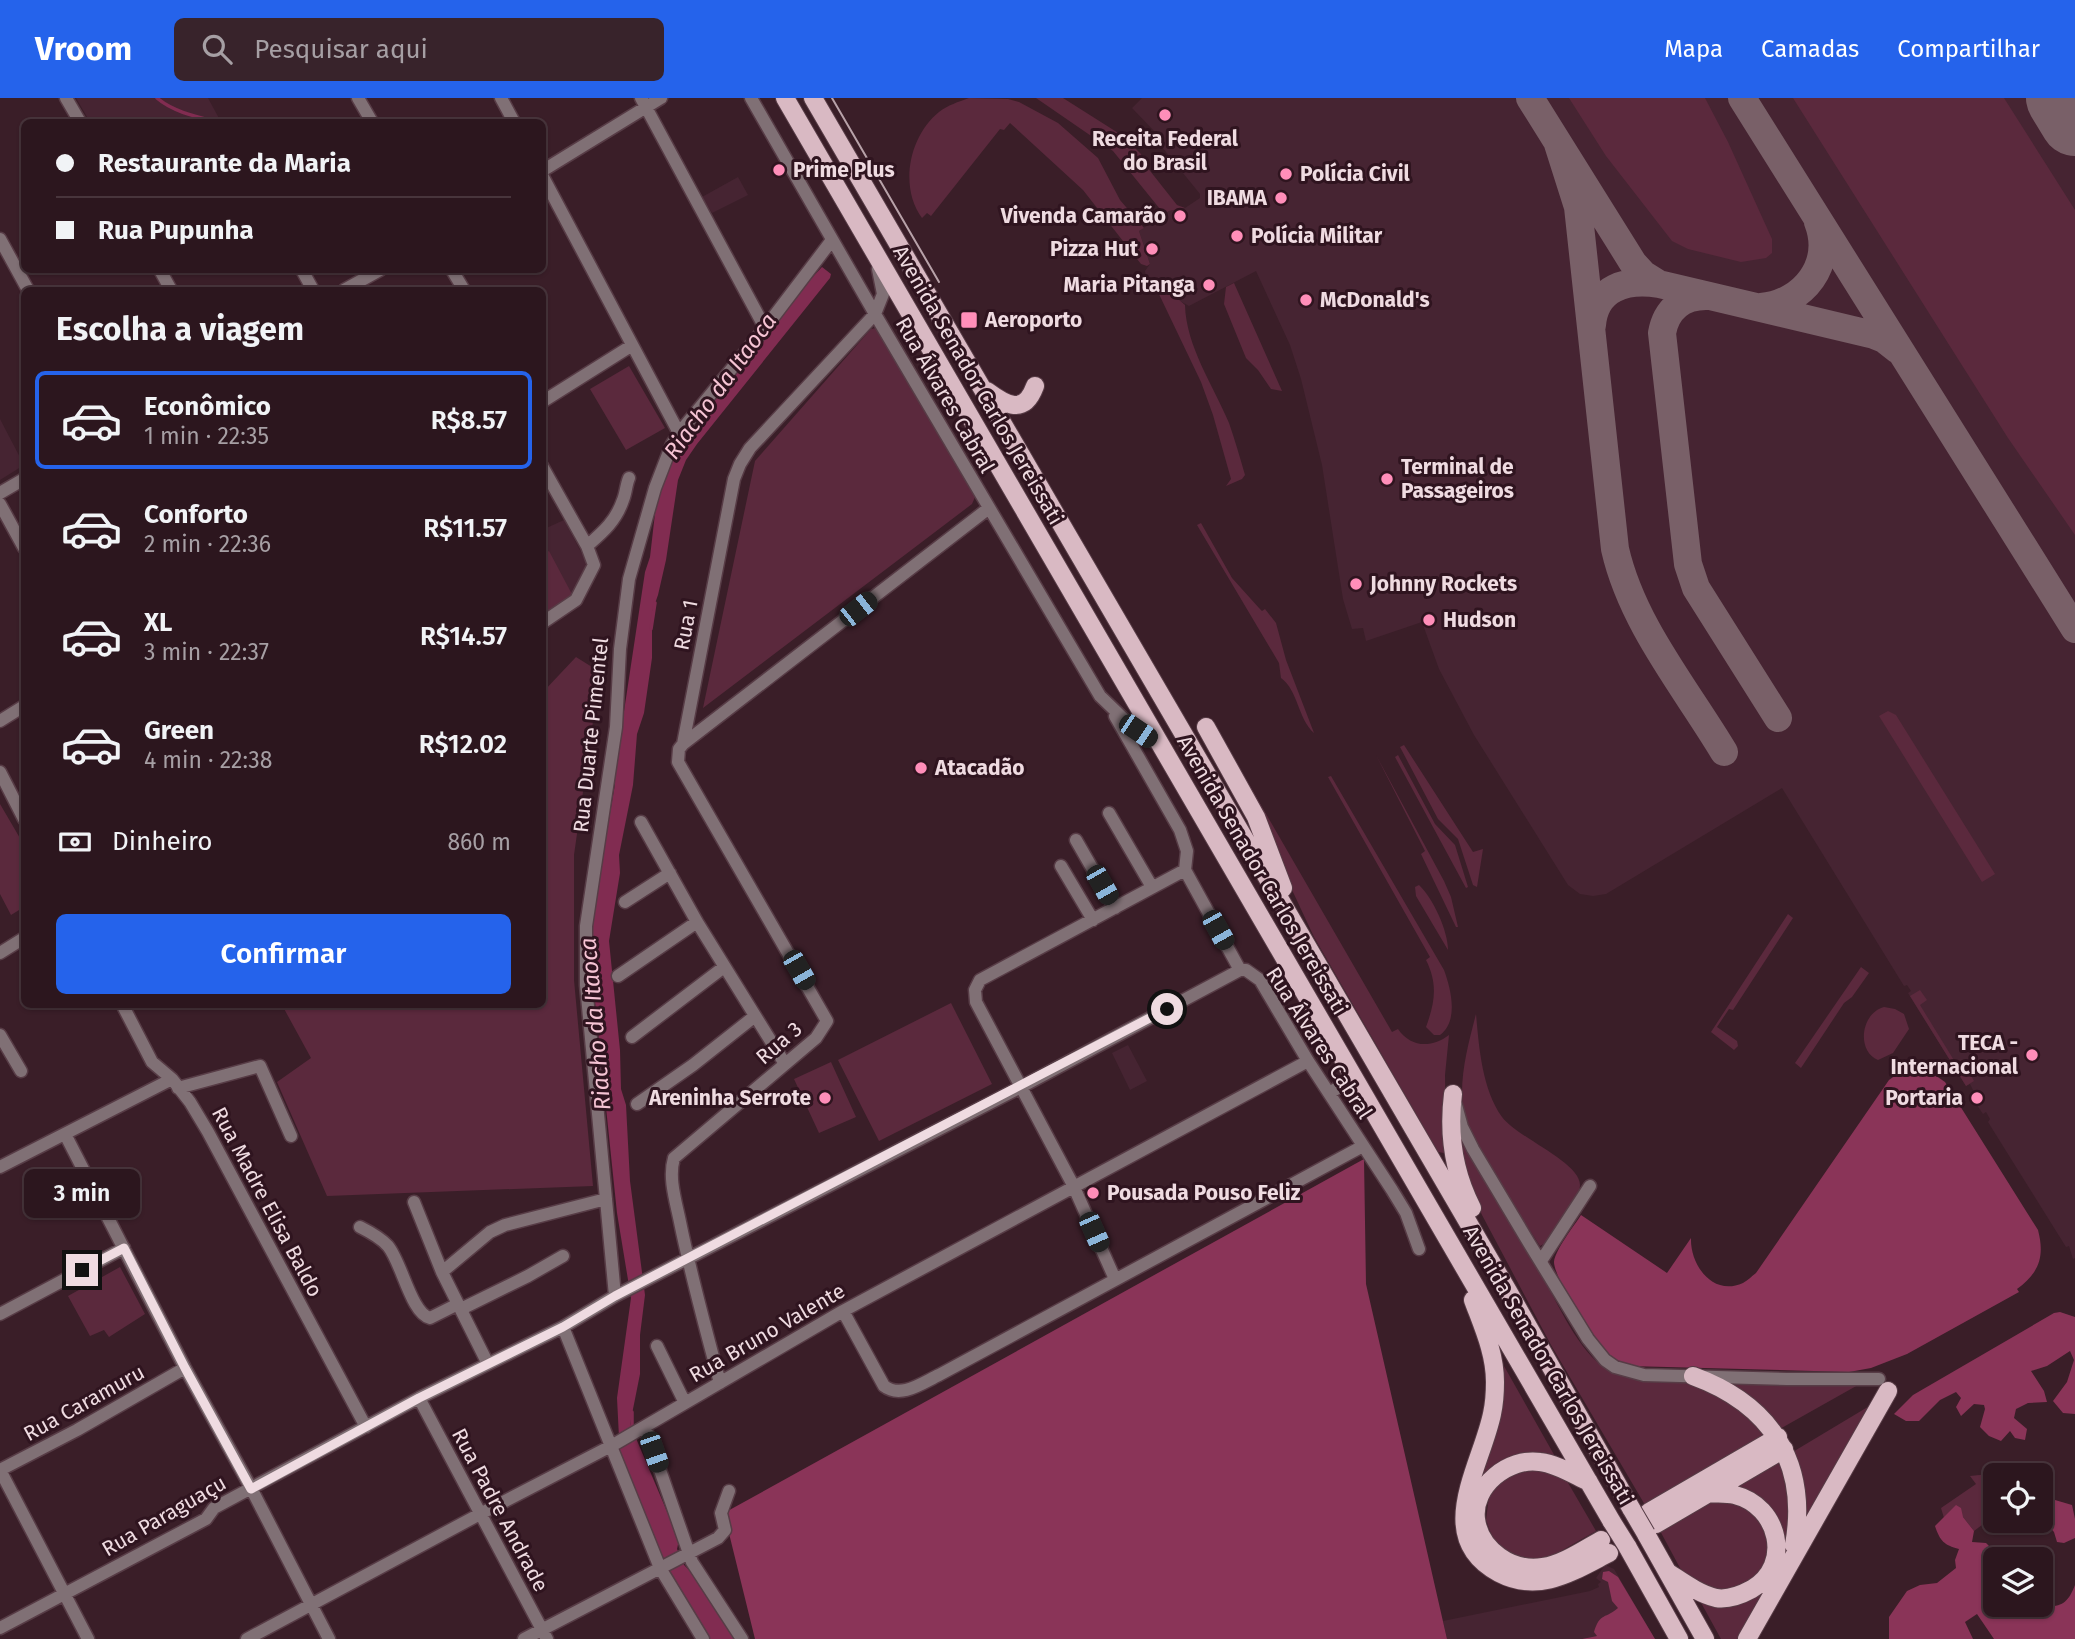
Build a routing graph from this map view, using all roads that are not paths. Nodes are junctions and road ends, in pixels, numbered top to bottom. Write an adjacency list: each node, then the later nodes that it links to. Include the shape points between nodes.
1 (66, 98): 9 (street)
2 (358, 98): 10 (street)
3 (500, 98): 11 (street)
4 (662, 98): 8 (street)
5 (751, 98): 15 (street, Rua Álvares Cabral)
6 (785, 98): 16 (main road, Avenida Senador Carlos Jereissati)
7 (813, 98): 23 (main road, Avenida Senador Carlos Jereissati)
8 (643, 102): 12 (street); 21 (street)
9 (78, 119)
10 (370, 119)
11 (512, 119)
12 (546, 170)
13 (546, 181): 22 (street)
14 (0, 239): 18 (street)
15 (832, 240): 20 (street, Rua Álvares Cabral); 21 (street, Rua Duarte Pimentel)
16 (873, 248): 20 (street, via 883,286); 41 (main road, Avenida Senador Carlos Jereissati)
17 (375, 273): 19 (street)
18 (26, 287)
19 (349, 287)
20 (875, 314): 32 (street, Rua Álvares Cabral); 40 (street, Rua 1, via 740,464)
21 (765, 328): 26 (street, Rua Duarte Pimentel)
22 (631, 346): 25 (street); 26 (street)
23 (980, 386): 24 (main road, via 1014,406 1025,401); 55 (main road, Avenida Senador Carlos Jereissati)
24 (1035, 386)
25 (546, 399)
26 (679, 433): 81 (street, Rua Duarte Pimentel, via 655,488 629,579 616,727 586,926 586,985)
27 (546, 475): 34 (street)
28 (629, 478): 34 (street, via 618,514)
29 (21, 480): 30 (street)
30 (0, 493)
31 (0, 504): 33 (street)
32 (989, 508): 37 (street, Rua Álvares Cabral); 40 (street)
33 (21, 542)
34 (587, 546): 35 (street, via 594,565 576,600)
35 (546, 620)
36 (21, 708): 38 (street)
37 (1110, 708): 41 (street, Rua Álvares Cabral); 48 (street, Rua Álvares Cabral, via 1180,830 1187,851)
38 (0, 722)
39 (1206, 727): 55 (main road, via 1256,817)
40 (682, 744): 63 (street, Rua 1, via 678,762)
41 (1160, 746): 69 (main road, Avenida Senador Carlos Jereissati)
42 (0, 772): 43 (street)
43 (21, 813)
44 (1110, 813): 50 (street)
45 (641, 822): 49 (street)
46 (1076, 840): 52 (street)
47 (1061, 866): 53 (street)
48 (1185, 870): 50 (street); 59 (street, Rua Álvares Cabral)
49 (670, 873): 51 (street); 54 (street)
50 (1152, 887): 52 (street)
51 (625, 902)
52 (1115, 908): 53 (street)
53 (1093, 919): 71 (street, via 980,980 975,990 976,1002)
54 (697, 922): 58 (street); 60 (street)
55 (1300, 934): 92 (main road, Avenida Senador Carlos Jereissati)
56 (21, 940): 57 (street)
57 (0, 953)
58 (724, 967): 62 (street); 65 (street)
59 (1240, 970): 66 (street, Rua Álvares Cabral, via 1260,980); 71 (street, Rua Paraguaçu)
60 (618, 976)
61 (124, 1008): 70 (street, Rua Madre Elisa Baldo, via 152,1062)
62 (755, 1016): 67 (street); 74 (street)
63 (827, 1024): 67 (street, Rua 3)
64 (0, 1035): 68 (street)
65 (632, 1037)
66 (1308, 1061): 72 (street, Rua Álvares Cabral); 79 (street, Rua Bruno Valente)
67 (785, 1064): 87 (street, Rua 3, via 674,1158 671,1173)
68 (21, 1071)
69 (1355, 1078): 72 (street); 91 (main road, Avenida Senador Carlos Jereissati)
70 (175, 1083): 75 (street); 76 (street, via 260,1066); 106 (street, Rua Madre Elisa Baldo, via 208,1132)
71 (1021, 1087): 79 (street); 87 (street, Rua Paraguaçu)
72 (1329, 1093): 77 (street, Rua Álvares Cabral)
73 (1453, 1094): 88 (street, via 1473,1149); 92 (main road, via 1457,1174)
74 (637, 1104)
75 (65, 1134): 78 (street); 84 (street)
76 (291, 1136)
77 (1363, 1146): 85 (street, Rua Álvares Cabral, via 1406,1213); 90 (street)
78 (0, 1167)
79 (1073, 1185): 90 (street); 95 (street, Rua Bruno Valente)
80 (1590, 1186): 88 (street)
81 (606, 1199): 89 (street, via 505,1225); 93 (street, Rua Duarte Pimentel)
82 (414, 1202): 89 (street)
83 (360, 1227): 94 (street, via 387,1245 425,1317)
84 (124, 1248): 96 (street); 100 (street)
85 (1419, 1249)
86 (563, 1256): 94 (street)
87 (688, 1260): 93 (street, Rua Paraguaçu); 102 (street)
88 (1541, 1261): 101 (street, via 1605,1360 1644,1375)
89 (442, 1272): 94 (street)
90 (1115, 1279): 95 (street, via 899,1392 884,1386)
91 (1472, 1279): 112 (main road, Avenida Senador Carlos Jereissati); 112 (main road, via 1495,1382 1492,1414 1463,1514 1473,1549 1491,1568 1513,1580 1531,1583 1563,1576 1605,1546 1544,1567 1510,1564 1482,1539 1476,1517 1484,1488 1508,1466 1524,1462 1539,1462)
92 (1508, 1291): 117 (main road, Avenida Senador Carlos Jereissati)
93 (618, 1294): 97 (street, Rua Paraguaçu)
94 (460, 1307): 99 (street)
95 (843, 1311): 102 (street, Rua Bruno Valente)
96 (0, 1314)
97 (563, 1327): 99 (street, Rua Paraguaçu); 109 (street)
98 (657, 1346): 105 (street)
99 (488, 1364): 104 (street, Rua Paraguaçu)
100 (185, 1368): 111 (street, Rua Caramuru); 113 (street)
101 (1693, 1376): 103 (street); 108 (main road, via 1716,1384 1751,1408)
102 (720, 1383): 105 (street, Rua Bruno Valente)
103 (1884, 1385): 119 (main road)
104 (419, 1398): 106 (street, Rua Paraguaçu); 116 (street, Rua Padre Andrade)
105 (685, 1403): 107 (street, Rua Bruno Valente)
106 (366, 1427): 113 (street, Rua Paraguaçu)
107 (643, 1428): 109 (street, Rua Bruno Valente); 118 (street)
108 (1781, 1443): 110 (main road); 119 (main road, via 1798,1494)
109 (612, 1446): 116 (street, Rua Bruno Valente); 120 (street)
110 (1736, 1469): 115 (main road); 117 (main road)
111 (0, 1470): 122 (street)
112 (1589, 1482): 132 (main road, Avenida Senador Carlos Jereissati, bridge)
113 (251, 1489): 122 (street, Rua Paraguaçu, via 214,1508 206,1519); 123 (street)
114 (729, 1491): 118 (street, via 721,1513 724,1532)
115 (1708, 1493): 117 (main road); 121 (main road, via 1736,1495 1767,1517 1777,1543 1770,1574 1743,1594 1717,1598)
116 (480, 1514): 123 (street, Rua Bruno Valente); 125 (street, Rua Padre Andrade)
117 (1646, 1520): 121 (main road, Avenida Senador Carlos Jereissati)
118 (686, 1554): 120 (street); 131 (street)
119 (1793, 1555): 134 (main road)
120 (663, 1567): 125 (street); 130 (street)
121 (1668, 1573): 133 (main road, Avenida Senador Carlos Jereissati)
122 (66, 1594): 124 (street, Rua Paraguaçu); 126 (street)
123 (312, 1605): 127 (street, Rua Bruno Valente); 128 (street)
124 (0, 1628)
125 (544, 1634): 129 (street)
126 (88, 1639)
127 (247, 1639)
128 (329, 1639)
129 (524, 1639)
130 (703, 1639)
131 (743, 1639)
132 (1679, 1639)
133 (1705, 1639)
134 (1746, 1639)

